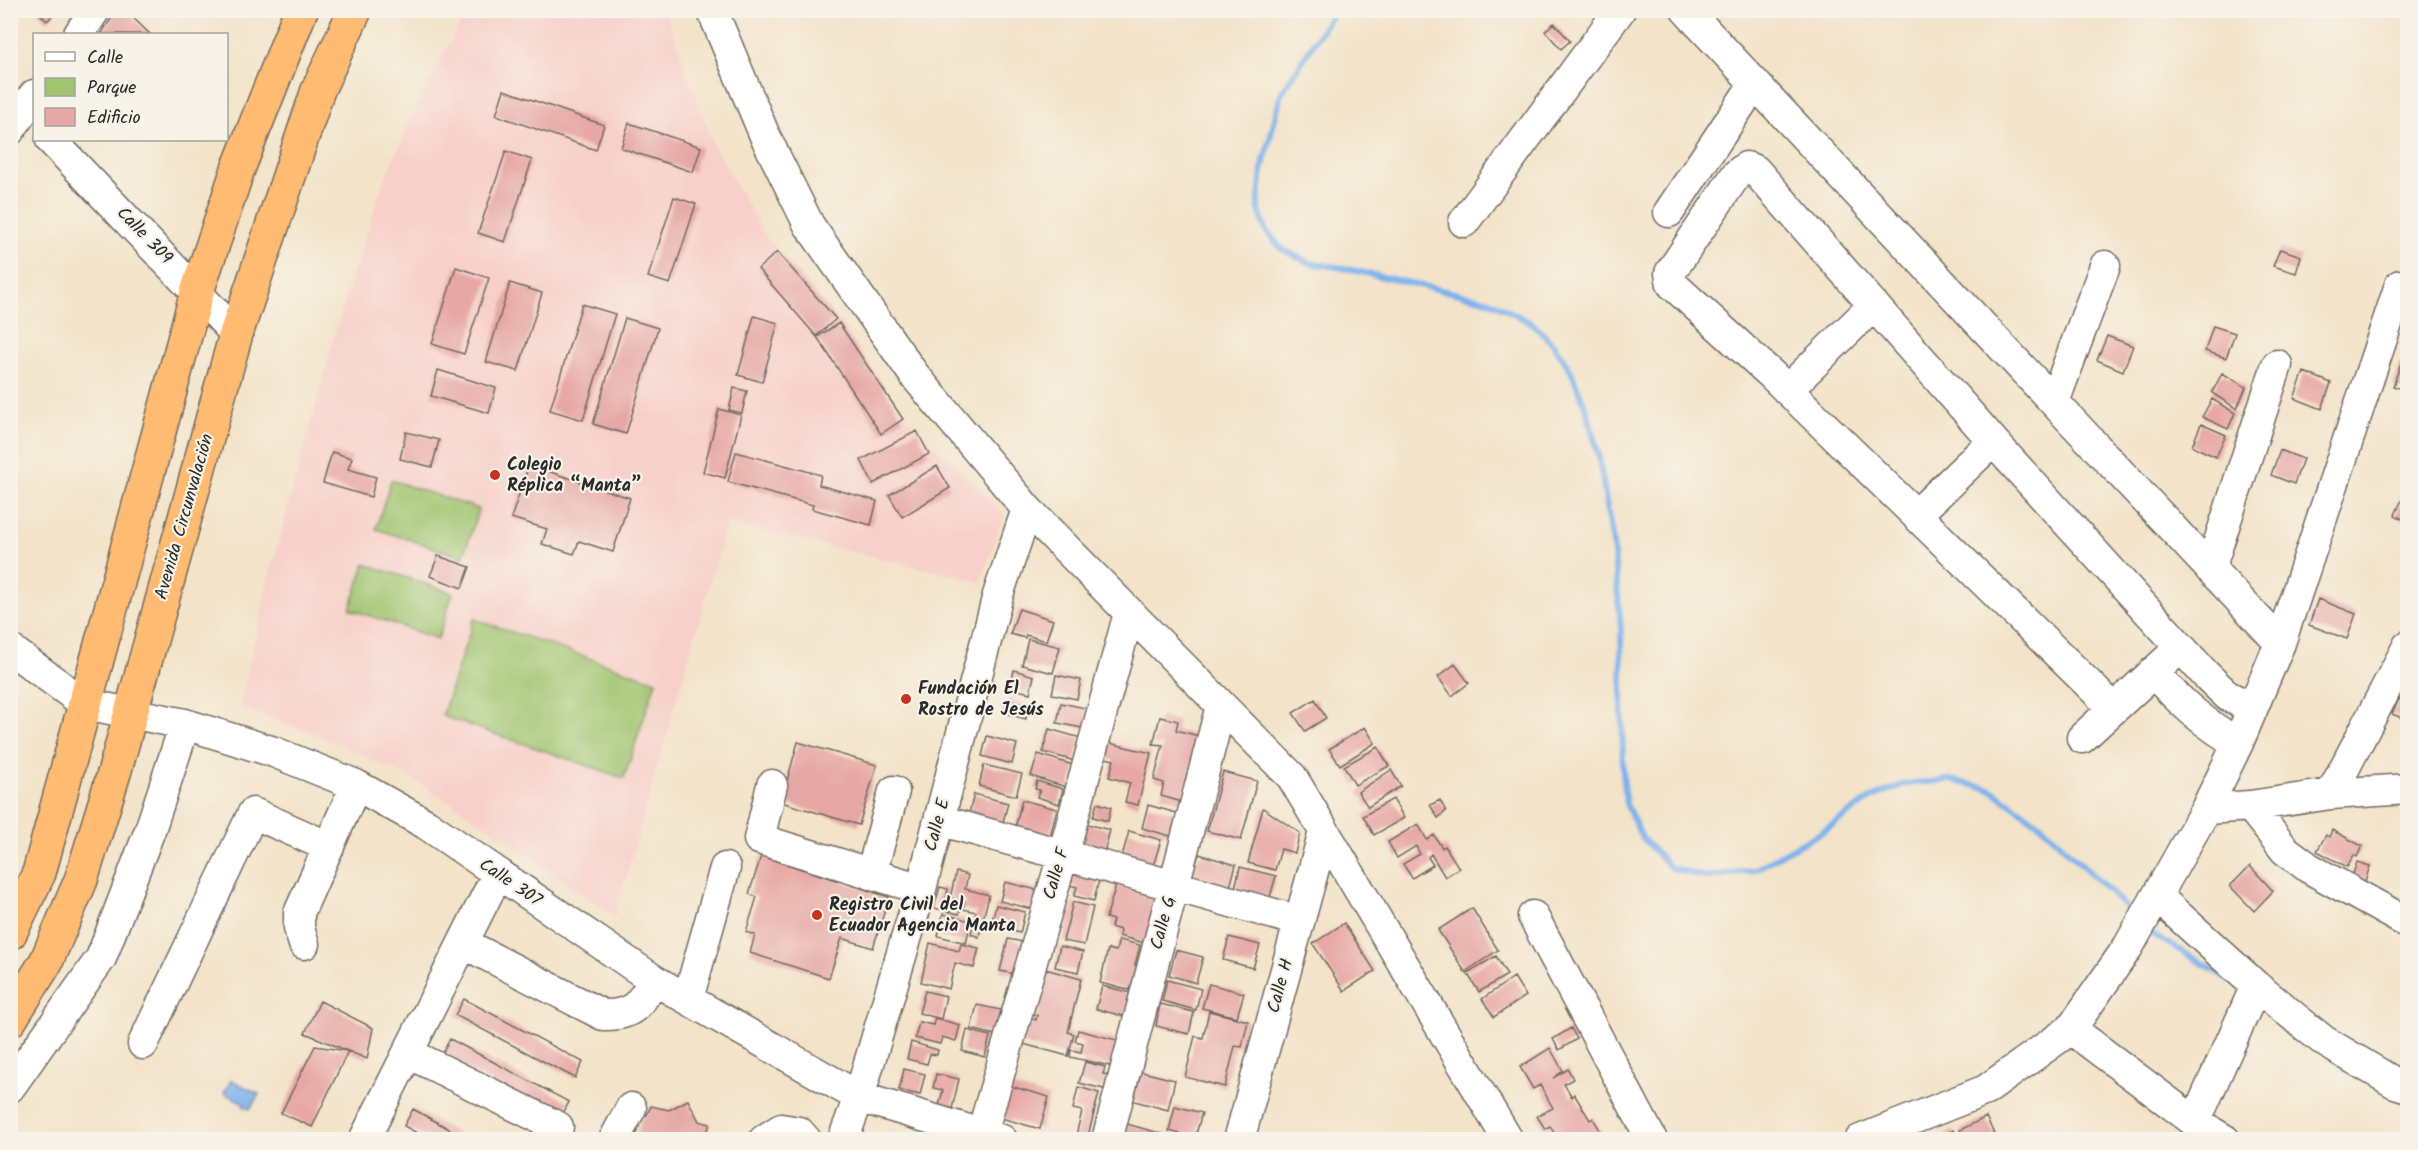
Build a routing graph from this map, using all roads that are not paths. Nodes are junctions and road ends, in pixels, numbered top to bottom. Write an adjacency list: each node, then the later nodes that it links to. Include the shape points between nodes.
1 (95, 10): 7 (street)
2 (301, 10): 14 (highway, via 238,169)
3 (355, 10): 16 (highway, Avenida Circunvalación, via 318,90)
4 (712, 10): 21 (street, via 765,136 809,225 915,376)
5 (1620, 10): 11 (street)
6 (1686, 10): 8 (street)
7 (80, 33)
8 (1755, 83): 10 (street); 19 (street)
9 (52, 141): 14 (street, Calle 309)
10 (1669, 212)
11 (1464, 222)
12 (2105, 266): 19 (street)
13 (2408, 289): 25 (street, via 2400,285)
14 (197, 292): 16 (street, Calle 309); 30 (highway)
15 (1874, 306): 18 (street); 18 (street, via 1755,170 1746,167 1736,175 1670,273 1672,284); 20 (street)
16 (236, 334): 34 (highway, Avenida Circunvalación)
17 (2277, 365): 23 (street)
18 (1787, 390): 22 (street)
19 (2054, 402): 23 (street)
20 (1993, 441): 22 (street); 27 (street)
21 (1027, 509): 24 (street); 45 (street, Calle E, via 998,595)
22 (1916, 515): 32 (street)
23 (2210, 569): 25 (street)
24 (1129, 613): 31 (street); 48 (street, Calle F)
25 (2280, 643): 33 (street)
26 (2408, 646): 42 (street)
27 (2180, 648): 29 (street); 33 (street, via 2228,696)
28 (10, 649): 30 (street, Calle 307)
29 (2153, 672): 32 (street); 37 (street, via 2180,702)
30 (85, 704): 34 (street, Calle 307); 58 (highway, via 39,873)
31 (1221, 706): 46 (street, via 1292,777); 52 (street, Calle G)
32 (2113, 708): 36 (street)
33 (2252, 708): 37 (street)
34 (130, 713): 35 (street, Calle 307); 64 (highway, Avenida Circunvalación, via 81,880 46,962)
35 (185, 724): 38 (street, Calle 307, via 274,752); 68 (street, via 101,958)
36 (2082, 738)
37 (2238, 743): 44 (street)
38 (356, 784): 47 (street); 50 (street, Calle 307, via 426,824)
39 (772, 785): 51 (street, via 759,839)
40 (2408, 789): 42 (street)
41 (894, 791): 51 (street)
42 (2331, 794): 43 (street)
43 (2250, 807): 44 (street); 57 (street, via 2285,850 2309,868)
44 (2206, 809): 54 (street)
45 (939, 820): 48 (street); 53 (street, Calle E)
46 (1324, 832): 56 (street, Calle H); 82 (street)
47 (329, 847): 60 (street, via 299,913); 66 (street, via 253,813)
48 (1063, 855): 52 (street); 74 (street, Calle F)
49 (725, 868): 63 (street)
50 (497, 874): 59 (street); 61 (street, Calle 307)
51 (871, 874): 53 (street)
52 (1174, 886): 56 (street); 80 (street, Calle G)
53 (921, 889): 70 (street, Calle E)
54 (2158, 897): 62 (street); 65 (street)
55 (1533, 916): 83 (street)
56 (1299, 921): 81 (street, Calle H)
57 (2408, 923)
58 (10, 933)
59 (463, 943): 61 (street, via 603,1015 618,1016 633,1010); 67 (street)
60 (304, 944)
61 (654, 980): 63 (street, Calle 307)
62 (2256, 986): 69 (street, via 2324,1041); 72 (street)
63 (688, 999): 70 (street, Calle 307)
64 (10, 1020)
65 (2071, 1029): 72 (street); 84 (street, via 1986,1090)
66 (143, 1044)
67 (408, 1053): 73 (street); 75 (street)
68 (10, 1087)
69 (2408, 1088)
70 (859, 1097): 74 (street, Calle 307); 79 (street, Calle E)
71 (631, 1108): 76 (street)
72 (2195, 1122): 85 (street)
73 (558, 1127)
74 (992, 1136)
75 (364, 1140)
76 (614, 1140)
77 (764, 1140): 78 (street, via 781,1129 799,1132)
78 (806, 1140)
79 (843, 1140)
80 (1107, 1140)
81 (1239, 1140)
82 (1508, 1140)
83 (1652, 1140)
84 (1860, 1140)
85 (2225, 1140)

